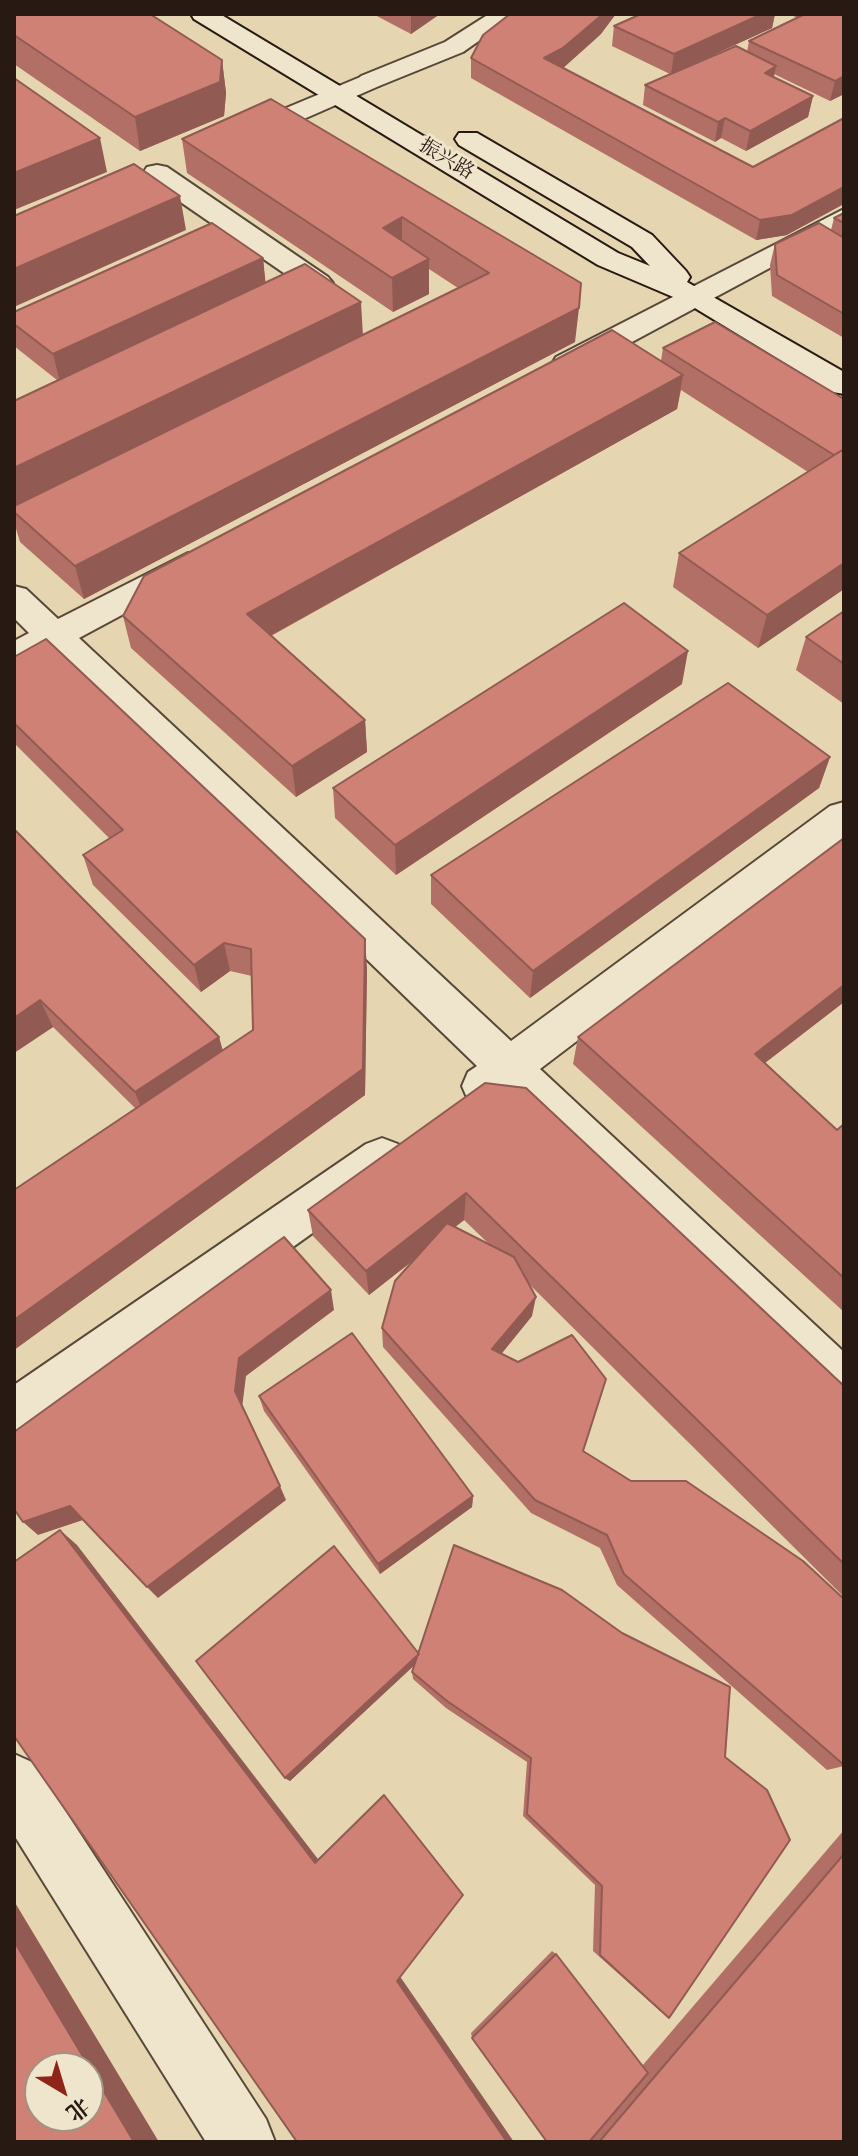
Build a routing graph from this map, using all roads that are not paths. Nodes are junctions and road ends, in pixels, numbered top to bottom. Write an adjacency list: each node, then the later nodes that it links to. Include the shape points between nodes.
1 (203, 14): 5 (street, 振兴路)
2 (505, 14): 4 (street, via 454,47)
3 (345, 66): 4 (street)
4 (370, 81): 5 (street); 6 (street)
5 (339, 95): 8 (street); 13 (street, 振兴路, via 608,259)
6 (397, 97)
7 (452, 129): 13 (street, 振兴路, via 642,241)
8 (213, 149)
9 (185, 161): 10 (street)
10 (157, 173): 11 (street); 14 (street, via 318,283)
11 (128, 186)
12 (844, 217): 13 (street)
13 (695, 296): 15 (street); 16 (street, 振兴路)
14 (263, 309)
15 (542, 377)
16 (844, 385)
17 (221, 547): 19 (street)
18 (14, 598): 19 (street)
19 (54, 636): 20 (street); 22 (street)
20 (14, 657)
21 (844, 817): 22 (street)
22 (508, 1069): 23 (street); 25 (street)
23 (456, 1105)
24 (417, 1133): 26 (street)
25 (844, 1386)
26 (14, 1415)
27 (14, 1783): 28 (street)
28 (243, 2142)

